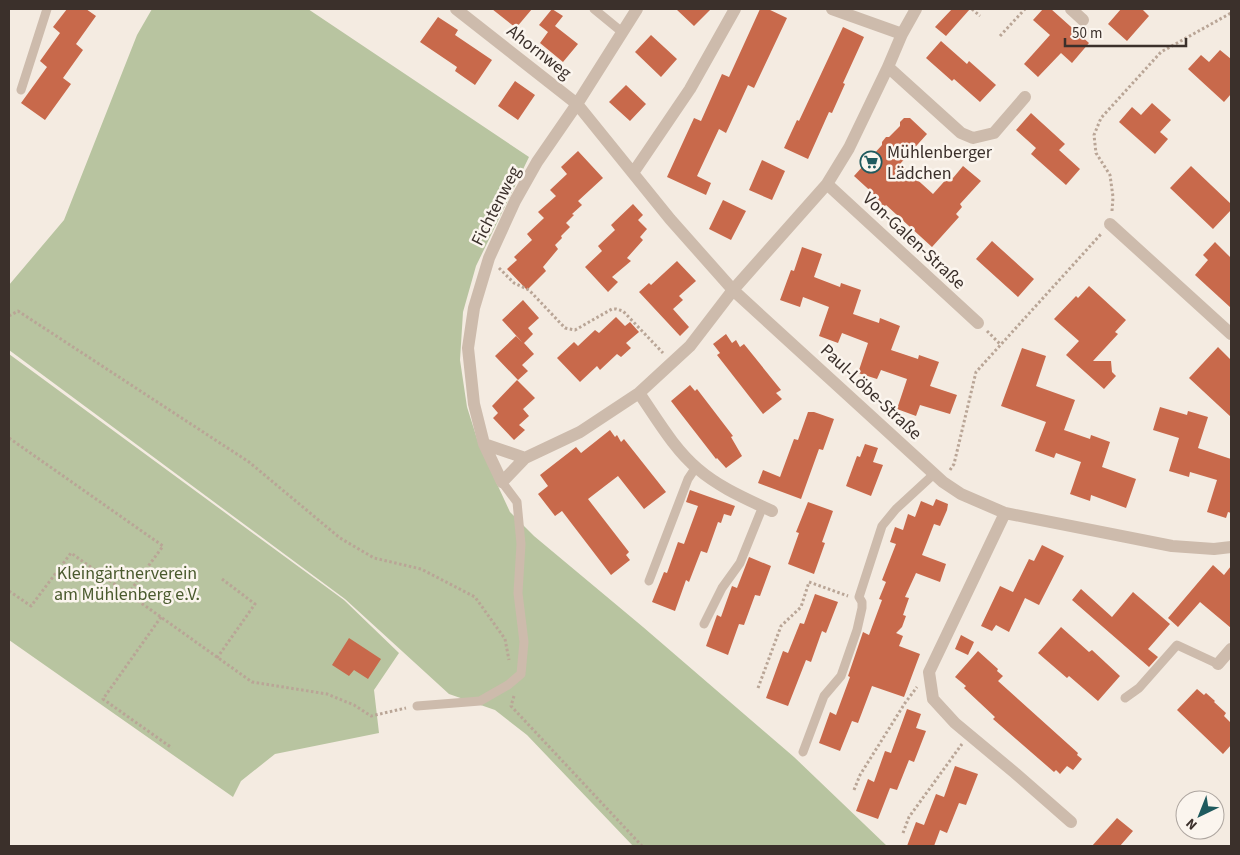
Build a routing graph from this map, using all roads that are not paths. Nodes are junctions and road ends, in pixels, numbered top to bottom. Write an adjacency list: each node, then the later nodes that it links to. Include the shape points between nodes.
1 (47, 9): 13 (lane)
2 (456, 9): 15 (street, Ahornweg)
3 (594, 9): 10 (lane)
4 (637, 9): 10 (street, Fichtenweg)
5 (735, 9): 16 (street, via 690,89)
6 (832, 9): 11 (street)
7 (916, 9): 11 (street)
8 (1071, 9): 9 (street)
9 (1083, 20)
10 (622, 32): 15 (street, Fichtenweg)
11 (902, 34): 12 (street)
12 (888, 68): 14 (street, via 961,133 974,138 994,133); 17 (street, via 849,148)
13 (21, 90)
14 (1025, 97)
15 (577, 104): 16 (street, Paul-Löbe-Straße); 23 (street, Fichtenweg, via 515,201 489,258 474,308 468,348 474,404)
16 (633, 173): 19 (street, Paul-Löbe-Straße)
17 (827, 184): 19 (street); 20 (street, Von-Galen-Straße)
18 (1110, 224): 21 (street)
19 (734, 290): 22 (street, via 690,346); 26 (street, Paul-Löbe-Straße)
20 (978, 324)
21 (1231, 334)
22 (639, 393): 24 (street, via 580,432); 25 (street)
23 (484, 444): 24 (street); 27 (street, Fichtenweg)
24 (525, 458): 27 (street)
25 (696, 468): 28 (street, via 722,486); 31 (lane, via 688,479)
26 (939, 478): 29 (street, Paul-Löbe-Straße, via 961,494); 37 (lane, via 896,509 882,526 859,597 862,608 842,676 824,696)
27 (502, 482): 36 (lane, via 517,502 521,544 518,593 524,642 521,674 480,701)
28 (768, 509): 32 (lane)
29 (1005, 512): 30 (street, Paul-Löbe-Straße, via 1172,546); 38 (street, via 929,672 933,699 955,723)
30 (1231, 547)
31 (649, 581)
32 (704, 624)
33 (1231, 650): 34 (street)
34 (1218, 664): 35 (lane, via 1177,645 1139,688)
35 (1125, 698)
36 (417, 706)
37 (803, 752)
38 (1071, 822)

